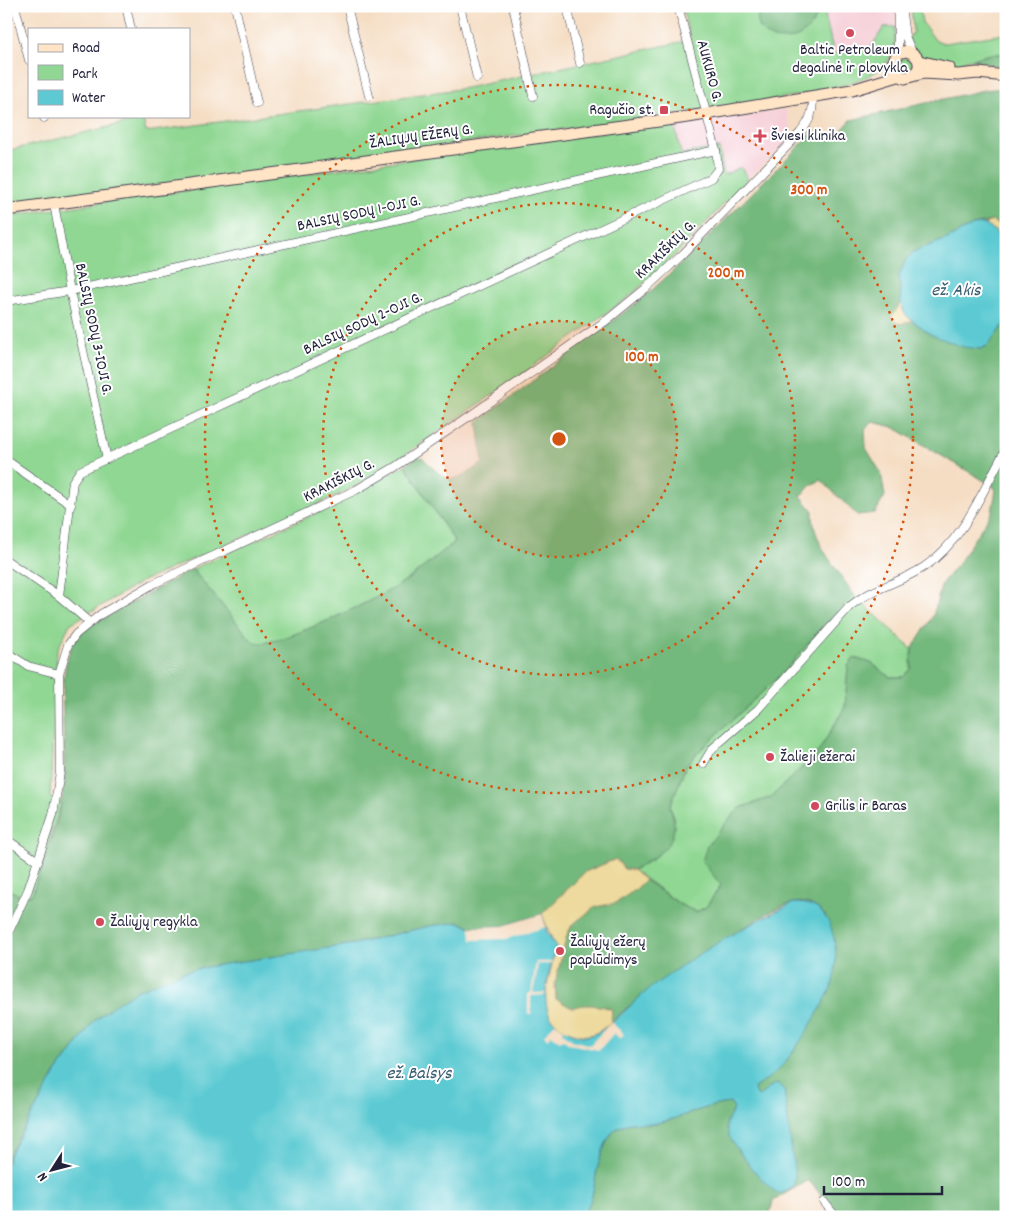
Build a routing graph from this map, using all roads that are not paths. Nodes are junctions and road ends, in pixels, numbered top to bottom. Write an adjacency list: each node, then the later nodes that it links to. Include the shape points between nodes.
1 (15, 6): 12 (street)
2 (126, 6): 10 (street)
3 (234, 6): 25 (street)
4 (347, 6): 22 (street)
5 (460, 6): 20 (street)
6 (512, 6): 23 (street)
7 (567, 6): 14 (street)
8 (678, 6): 26 (street, AUKURO G.)
9 (900, 6): 11 (street); 13 (street, via 905,36)
10 (132, 28)
11 (898, 53): 13 (main road, via 903,51); 15 (main road)
12 (28, 56)
13 (916, 57): 16 (main road); 17 (main road)
14 (580, 62)
15 (892, 65): 18 (main road); 21 (main road, ŽALIŲJŲ EŽERŲ G.)
16 (968, 73): 17 (main road); 19 (main road)
17 (915, 74): 18 (main road, via 908,78)
18 (898, 76): 21 (main road, ŽALIŲJŲ EŽERŲ G.)
19 (1006, 76)
20 (476, 78)
21 (838, 91): 24 (main road, ŽALIŲJŲ EŽERŲ G.)
22 (369, 96)
23 (533, 96)
24 (812, 96): 26 (main road, ŽALIŲJŲ EŽERŲ G.); 38 (street, KRAKIŠKIŲ G., via 810,118 800,133 666,272 607,320 418,452 356,490 153,584)
25 (258, 103)
26 (707, 114): 27 (street, BALSIŲ SODŲ 2-OJI G.); 28 (main road, ŽALIŲJŲ EŽERŲ G.)
27 (716, 150): 30 (street, BALSIŲ SODŲ 1-OJI G.); 33 (street, BALSIŲ SODŲ 2-OJI G., via 718,169 712,178)
28 (54, 204): 29 (main road, ŽALIŲJŲ EŽERŲ G.); 30 (street, BALSIŲ SODŲ 3-IOJI G.)
29 (6, 210)
30 (70, 291): 31 (street, BALSIŲ SODŲ 1-OJI G.); 33 (street, BALSIŲ SODŲ 3-IOJI G.)
31 (6, 301)
32 (1006, 449): 41 (street, via 946,549 922,568 862,596 850,606 758,709 712,749)
33 (107, 459): 35 (street, BALSIŲ SODŲ 2-OJI G., via 76,475)
34 (6, 460): 35 (street)
35 (70, 504): 37 (street, BALSIŲ SODŲ 2-OJI G.)
36 (6, 560): 37 (street)
37 (59, 596): 38 (street)
38 (89, 622): 40 (street, KRAKIŠKIŲ G., via 68,645)
39 (6, 652): 40 (street, via 28,666)
40 (59, 674): 43 (street, KRAKIŠKIŲ G., via 58,790)
41 (703, 764)
42 (6, 839): 43 (street)
43 (38, 861): 44 (street, KRAKIŠKIŲ G.)
44 (6, 938)
45 (824, 1202): 46 (street)
46 (836, 1217)

